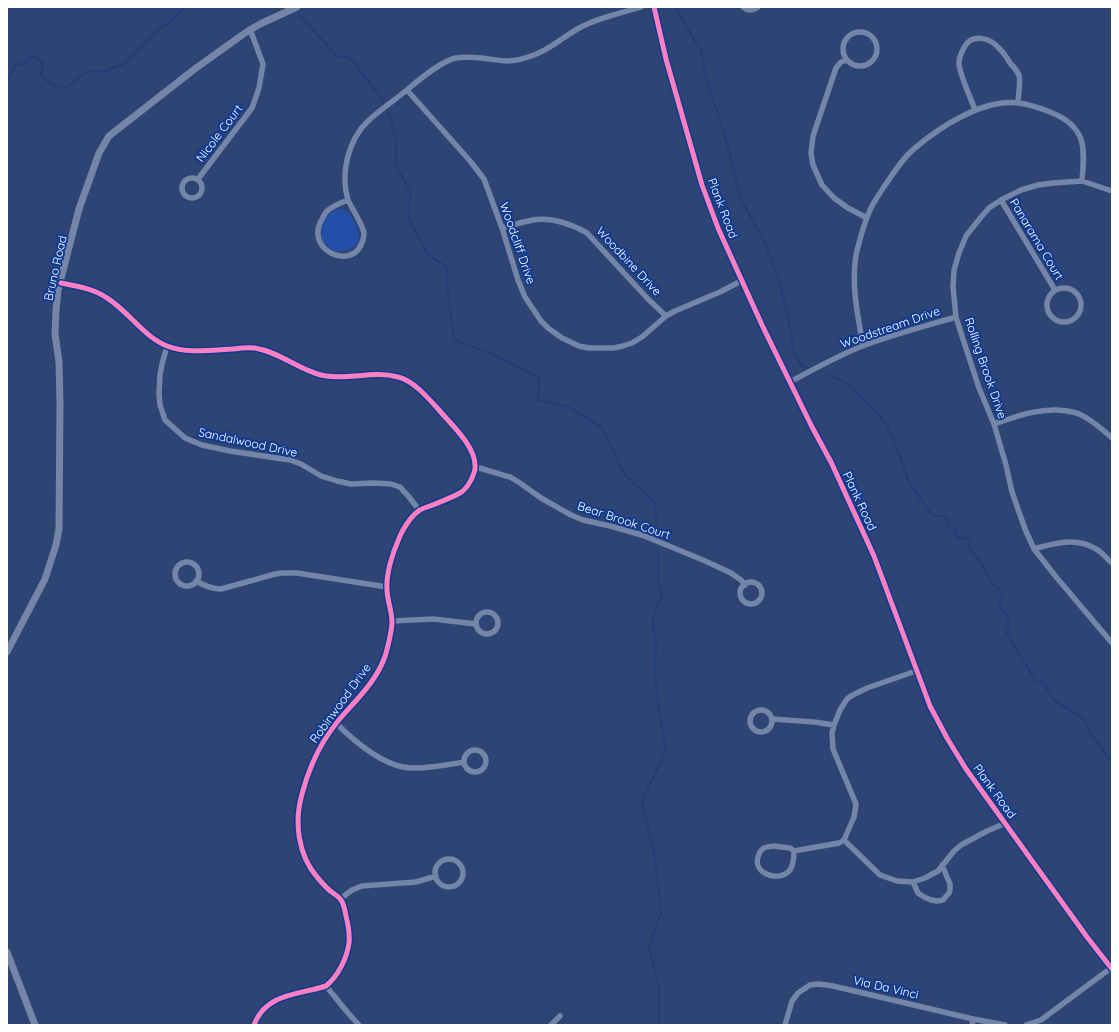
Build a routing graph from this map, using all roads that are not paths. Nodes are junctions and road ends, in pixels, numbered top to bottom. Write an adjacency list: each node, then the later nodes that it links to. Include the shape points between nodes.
1 (297, 7): 6 (street, Bruno Road)
2 (641, 7): 8 (street, via 585,25 535,55 509,61 474,56 455,58)
3 (654, 7): 18 (street, Plank Road, via 702,185)
4 (743, 7): 5 (street, via 751,10)
5 (758, 7)
6 (250, 29): 11 (street, Nicole Court, via 263,64 259,88 252,108); 19 (street, Bruno Road, via 109,136 99,153 79,209)
7 (847, 60): 7 (street, via 843,48 848,37 860,32 871,37 876,49 871,62 858,66); 16 (street, via 836,68 813,136 813,165 822,185 834,198)
8 (407, 90): 14 (street, via 358,132 347,160 345,176); 17 (street, Woodcliff Drive, via 484,179)
9 (1018, 103): 10 (street, via 1002,103); 10 (street, via 1019,75 995,44 976,38 966,45 959,63); 12 (street, via 1060,115 1072,126 1080,139 1084,155)
10 (975, 110): 16 (street, via 941,127 914,148 894,172)
11 (198, 179)
12 (1082, 181): 13 (street, Rolling Brook Drive); 15 (street, Rolling Brook Drive, via 1038,185)
13 (1112, 191)
14 (348, 200): 14 (street, via 362,228 364,240 355,254 337,255 323,248 318,235 319,226 332,207)
15 (1001, 200): 20 (street, Panarama Court); 22 (street, Rolling Brook Drive, via 981,217 966,236 959,253 953,287)
16 (867, 218): 24 (street, via 855,270 856,306)
17 (502, 228): 21 (street, Woodbine Drive, via 534,220 548,220 574,226 588,233); 21 (street, Woodcliff Drive, via 525,297 541,321 562,338 589,348 614,348 632,343)
18 (741, 281): 21 (street, Woodcliff Drive); 25 (street, Plank Road)
19 (61, 283): 23 (street, via 106,296 154,338); 38 (street, Bruno Road, via 56,310 60,404 56,545 45,579)
20 (1055, 290): 20 (street, Panarama Court, via 1068,288 1078,296 1081,309 1073,320 1060,322 1049,314 1047,301)
21 (666, 316)
22 (956, 317): 24 (street, Woodstream Drive); 26 (street, Rolling Brook Drive, via 979,388)
23 (167, 346): 28 (street, via 189,350 254,348 275,354 321,375 383,375 407,380 456,429 470,448); 29 (street, Sandalwood Drive, via 160,375 160,405 165,420 185,438 202,445 230,451 290,460 337,481 351,484 391,484 400,487)
24 (863, 346): 25 (street, Woodstream Drive)
25 (790, 382): 39 (street, Plank Road, via 831,462 874,556)
26 (994, 424): 27 (street, via 1023,414 1063,410 1078,413); 30 (street, Rolling Brook Drive, via 1024,529)
27 (1112, 438)
28 (476, 467): 29 (street, Robinwood Drive, via 463,491); 33 (street, Bear Brook Court, via 510,477 540,498 583,520 642,535 704,560 731,573)
29 (420, 510): 34 (street, Robinwood Drive, via 407,523 398,540)
30 (1034, 549): 31 (street, via 1069,542 1087,544 1097,549); 37 (street, Rolling Brook Drive)
31 (1112, 563)
32 (196, 581): 32 (street, via 187,586 178,582 175,576 178,566 187,562 196,566 199,575); 34 (street, via 207,587 221,589 282,572)
33 (745, 585)
34 (386, 587): 35 (street, Robinwood Drive)
35 (392, 621): 36 (street, via 433,619); 41 (street, Robinwood Drive, via 384,659 376,675)
36 (476, 624): 36 (street, via 476,620 485,612 495,615 498,621 498,627 494,632 485,635 477,629)
37 (1112, 643)
38 (7, 652)
39 (916, 671): 42 (street, via 851,696 843,704); 44 (street, Plank Road, via 947,738 966,769)
40 (772, 719): 40 (street, via 767,711 758,710 750,716 749,722 754,730 764,732 771,726); 42 (street)
41 (336, 724): 43 (street, via 384,760 404,767); 50 (street, Robinwood Drive, via 310,766 300,805 298,830 308,864 331,892)
42 (834, 725): 45 (street, via 833,749 856,804 854,817)
43 (464, 762): 43 (street, via 470,751 477,750 485,755 487,762 480,772 468,770)
44 (1006, 823): 47 (street, via 961,845); 52 (street, Plank Road)
45 (844, 840): 46 (street); 49 (street, via 880,875 897,882)
46 (794, 851): 46 (street, via 790,848 765,847 759,852 758,866 764,873 772,876 784,874 789,871)
47 (942, 865): 49 (street, via 938,871); 49 (street, via 950,884 949,893 943,900 924,897 918,893)
48 (436, 876): 48 (street, via 442,884 451,886 461,880 463,870 458,862 448,859 439,863); 50 (street, via 405,884 362,886)
49 (913, 882)
50 (340, 898): 53 (street, via 348,924 349,942 341,966)
51 (7, 952): 56 (street)
52 (1111, 969): 62 (street, via 1041,1020)
53 (326, 986): 57 (street, via 278,999 261,1011); 58 (street)
54 (560, 1016): 59 (street)
55 (973, 1022): 60 (street, Via Da Vinci, via 820,984 810,986 792,1000); 61 (street, Via Da Vinci)
56 (35, 1025)
57 (254, 1025)
58 (359, 1025)
59 (551, 1025)
60 (785, 1025)
61 (1005, 1025)
62 (1026, 1025)

